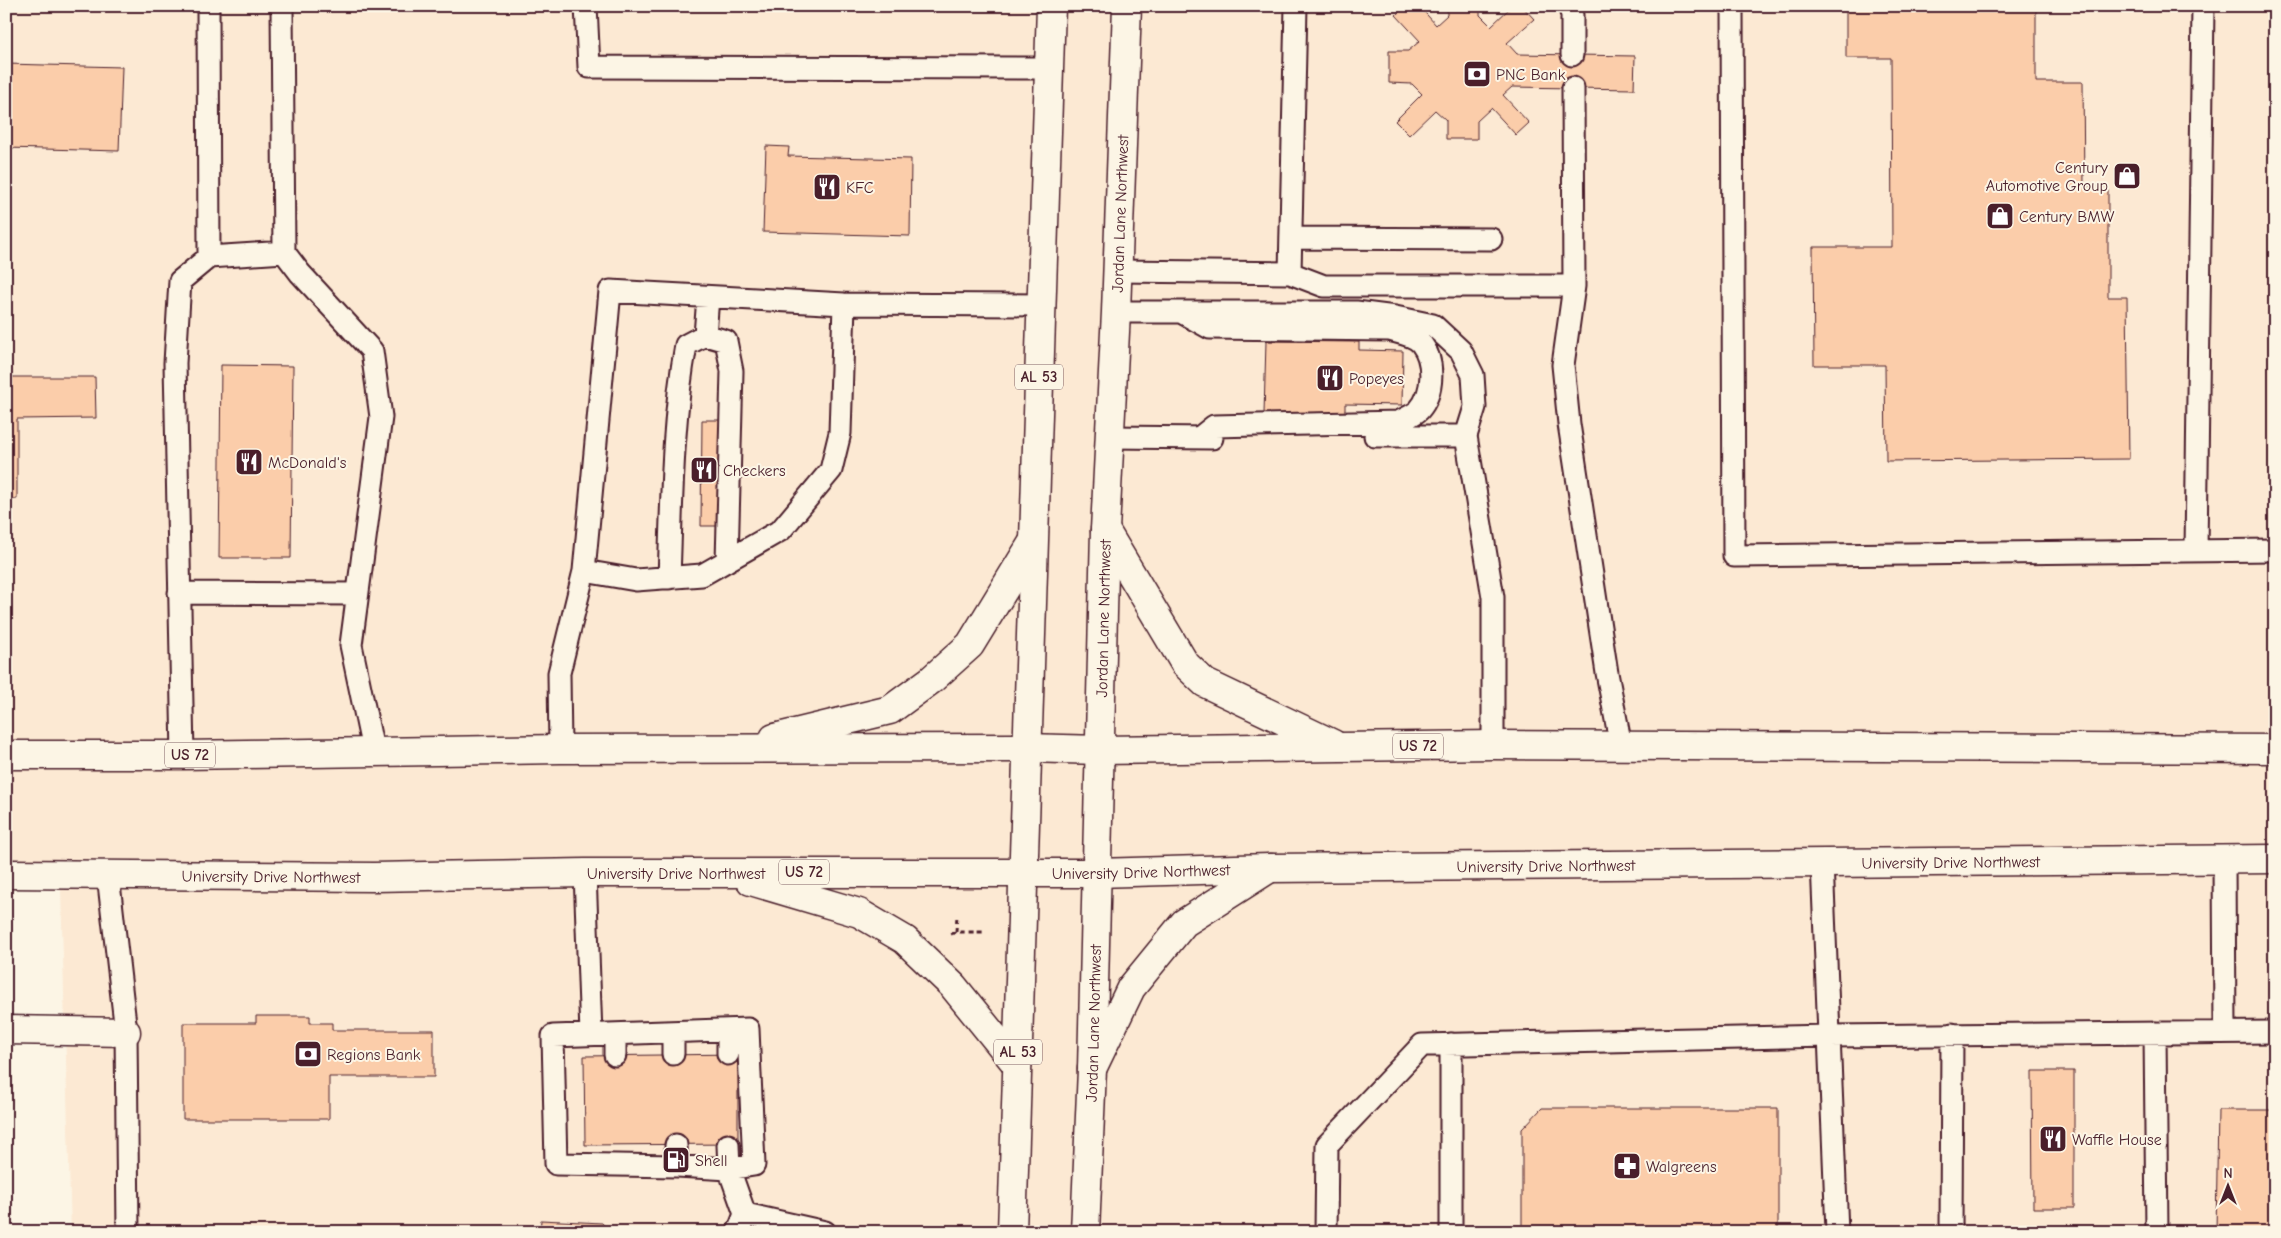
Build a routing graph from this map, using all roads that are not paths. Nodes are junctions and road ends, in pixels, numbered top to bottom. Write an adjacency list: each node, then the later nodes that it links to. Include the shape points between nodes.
1 (208, 6): 16 (lane)
2 (282, 6): 15 (lane)
3 (586, 6): 11 (lane, via 589,67)
4 (1051, 6): 11 (main road, AL 53)
5 (1127, 6): 17 (main road, Jordan Lane Northwest)
6 (1296, 6): 13 (lane)
7 (1569, 6): 10 (lane)
8 (1732, 6): 32 (lane, via 1734,556)
9 (2203, 6): 32 (lane)
10 (1572, 55)
11 (1049, 68): 22 (main road, AL 53)
12 (1573, 88): 19 (lane)
13 (1291, 238): 14 (lane); 18 (lane)
14 (1492, 239)
15 (284, 252): 16 (lane); 37 (lane, via 300,274 372,351 380,417)
16 (209, 257): 36 (lane, via 180,281 175,363)
17 (1118, 271): 18 (lane); 24 (main road, Jordan Lane Northwest)
18 (1290, 273): 19 (lane, via 1324,286)
19 (1574, 286): 39 (lane, via 1563,364 1604,654)
20 (708, 297): 21 (lane); 25 (lane); 34 (lane, via 610,291)
21 (844, 304): 22 (lane); 33 (lane, via 840,433 831,470 781,530)
22 (1042, 305): 30 (main road, AL 53)
23 (1179, 311): 24 (lane); 26 (lane, via 1356,312 1433,326 1462,351 1473,375 1475,407); 28 (lane, via 1210,328 1388,330 1421,343 1429,360 1429,393 1418,410 1399,422 1214,426)
24 (1116, 312): 27 (main road, Jordan Lane Northwest)
25 (705, 335): 33 (lane, via 726,341 732,371); 35 (lane, via 686,345 682,369 675,438)
26 (1466, 436): 28 (lane); 38 (lane, via 1493,597)
27 (1110, 437): 28 (lane); 29 (main road, Jordan Lane Northwest)
28 (1199, 438)
29 (1105, 530): 40 (main road, via 1185,664 1205,683); 46 (main road, Jordan Lane Northwest)
30 (1033, 542): 41 (main road, AL 53, via 1031,679); 43 (main road, via 970,645 931,680 890,710)
31 (2275, 550): 32 (lane)
32 (2196, 551)
33 (726, 561): 35 (lane, via 702,575)
34 (584, 571): 35 (lane, via 636,580); 42 (lane, via 559,673)
35 (669, 578)
36 (179, 593): 37 (lane); 48 (lane)
37 (357, 594): 45 (lane, via 351,645)
38 (1493, 745): 39 (main road, US 72); 40 (main road, US 72)
39 (1621, 746): 44 (main road, US 72)
40 (1339, 747): 46 (main road, US 72)
41 (1026, 748): 43 (main road, US 72); 46 (main road, US 72); 53 (main road, AL 53)
42 (560, 749): 43 (main road, US 72); 45 (main road, US 72)
43 (732, 749)
44 (2275, 749)
45 (373, 750): 48 (main road, US 72)
46 (1100, 750): 56 (main road, Jordan Lane Northwest)
47 (6, 755): 48 (main road, US 72)
48 (183, 755)
49 (2275, 859): 50 (main road, University Drive Northwest / US 72)
50 (2224, 860): 51 (main road, University Drive Northwest / US 72); 63 (lane)
51 (1822, 862): 52 (main road, University Drive Northwest / US 72); 69 (lane)
52 (1270, 868): 56 (main road, University Drive Northwest / US 72); 75 (main road, via 1184,923 1131,988)
53 (1023, 872): 55 (main road, University Drive Northwest / US 72); 56 (main road, University Drive Northwest / US 72); 74 (main road, AL 53)
54 (585, 873): 55 (main road, University Drive Northwest / US 72); 58 (main road, University Drive Northwest / US 72, via 374,878); 66 (lane)
55 (726, 873): 74 (main road, via 859,913 905,940 953,986)
56 (1097, 873): 75 (main road, Jordan Lane Northwest)
57 (6, 874): 58 (main road, University Drive Northwest / US 72)
58 (108, 875): 61 (lane)
59 (6, 1030): 61 (main road)
60 (728, 1030): 62 (lane); 72 (lane); 79 (lane, via 748,1030 754,1165)
61 (126, 1032): 81 (lane)
62 (673, 1032): 67 (lane); 71 (lane)
63 (2225, 1032): 64 (lane); 65 (lane)
64 (2275, 1032)
65 (2155, 1033): 68 (lane); 89 (lane)
66 (591, 1034): 67 (lane); 78 (lane, via 553,1036 556,1164 616,1155)
67 (615, 1034): 73 (lane)
68 (1952, 1034): 69 (lane); 88 (lane)
69 (1829, 1036): 70 (lane); 87 (lane)
70 (1451, 1044): 85 (lane, via 1422,1044 1327,1145); 86 (lane)
71 (673, 1054)
72 (728, 1054)
73 (615, 1055)
74 (1017, 1065): 83 (main road, AL 53)
75 (1092, 1069): 84 (main road, Jordan Lane Northwest)
76 (676, 1144): 78 (lane)
77 (728, 1144): 79 (lane)
78 (677, 1166): 79 (lane)
79 (729, 1169): 80 (lane)
80 (741, 1223): 82 (lane)
81 (128, 1232)
82 (825, 1232)
83 (1012, 1232)
84 (1085, 1232)
85 (1326, 1232)
86 (1451, 1232)
87 (1837, 1232)
88 (1951, 1232)
89 (2156, 1232)

